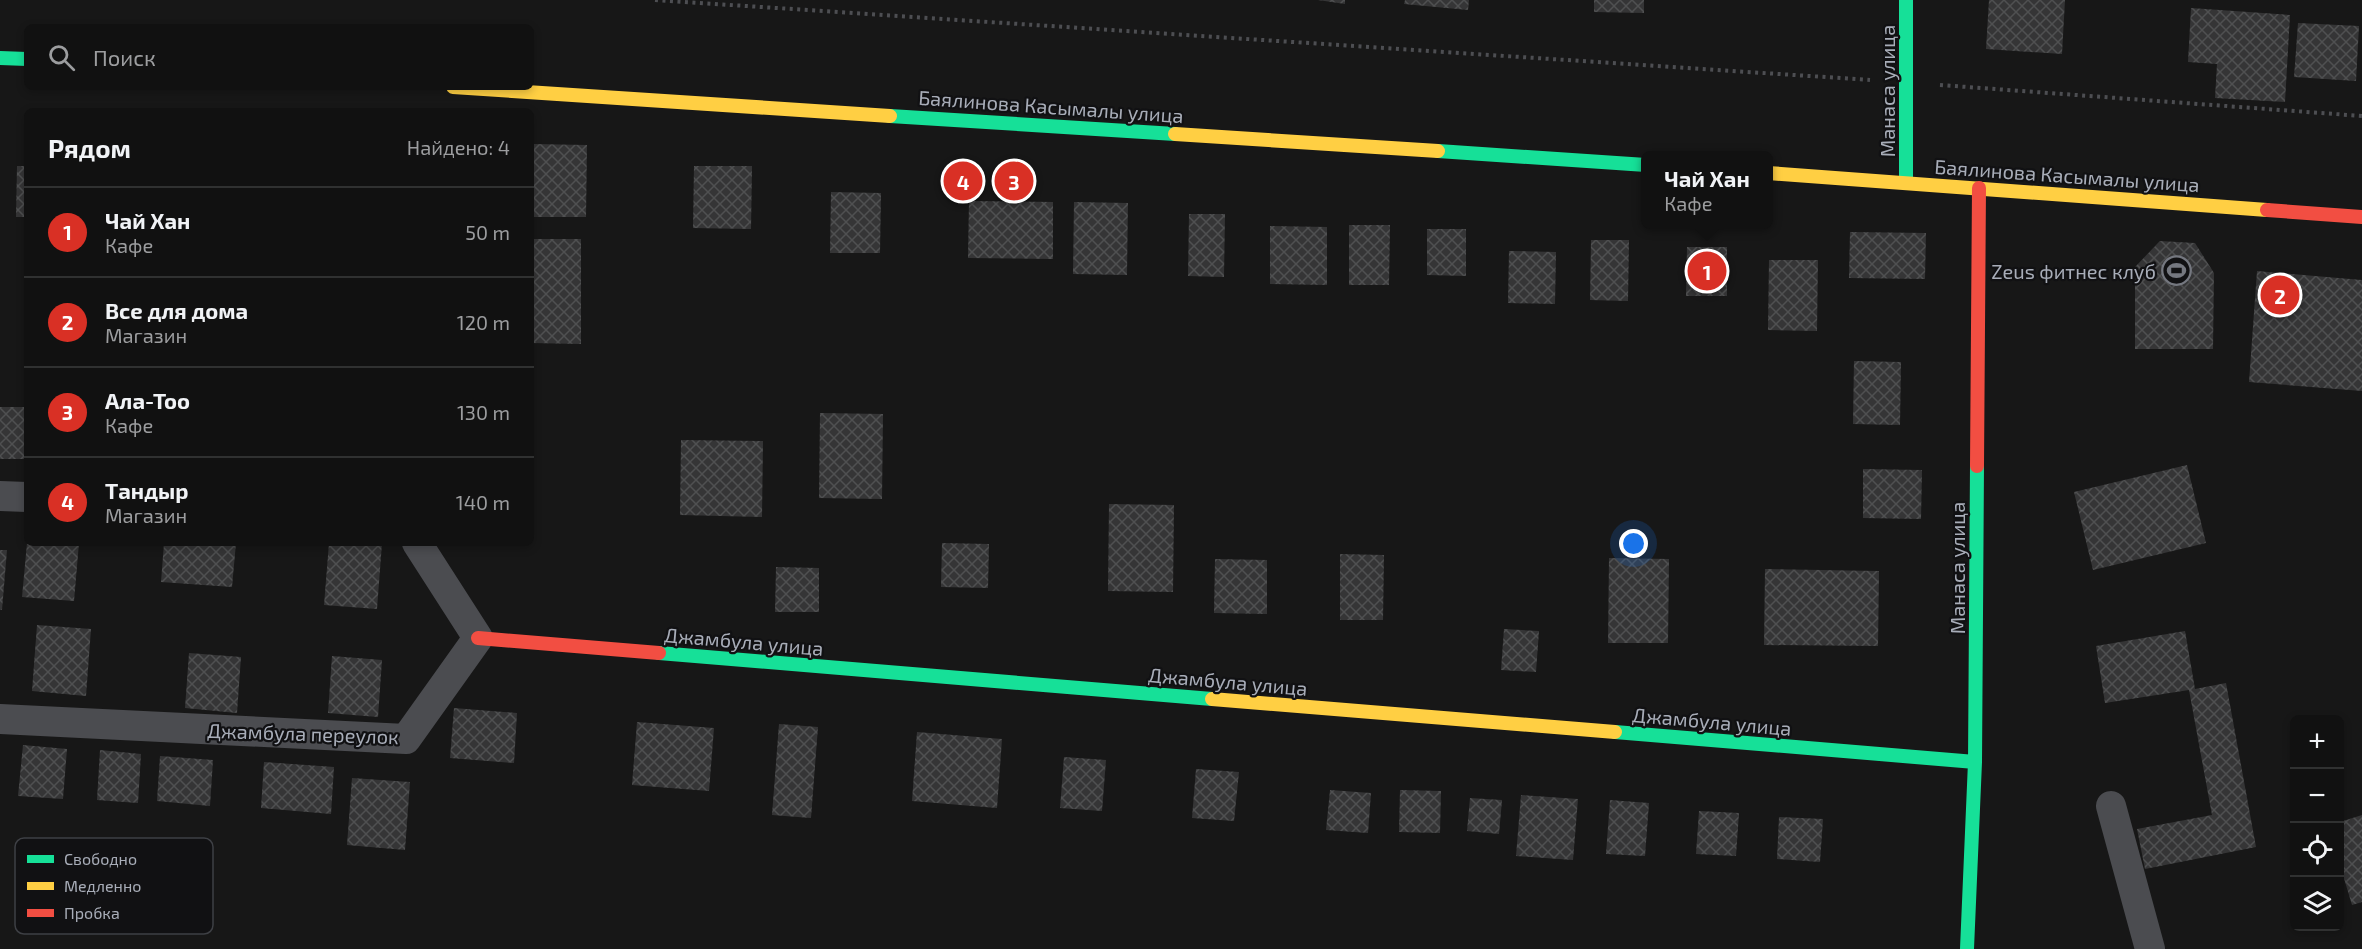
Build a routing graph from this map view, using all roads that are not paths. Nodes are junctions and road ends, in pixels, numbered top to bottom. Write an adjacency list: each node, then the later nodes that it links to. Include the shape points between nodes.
1 (1906, 0): 7 (street, Манаса улица)
2 (0, 58): 3 (street)
3 (24, 59)
4 (499, 90): 5 (street, Баялинова Касымалы улица)
5 (1641, 165)
6 (1773, 173): 7 (street, Баялинова Касымалы улица)
7 (1906, 182): 8 (street, Баялинова Касымалы улица)
8 (1979, 188): 9 (street, Баялинова Касымалы улица); 15 (street, Манаса улица)
9 (2362, 217)
10 (0, 496): 11 (street)
11 (24, 497)
12 (419, 546): 13 (street)
13 (478, 639): 14 (street, Джамбула переулок, via 406,739); 15 (street, Джамбула улица)
14 (0, 718)
15 (1975, 762): 17 (street, Манаса улица)
16 (2111, 806): 18 (street)
17 (1967, 949)
18 (2150, 949)

